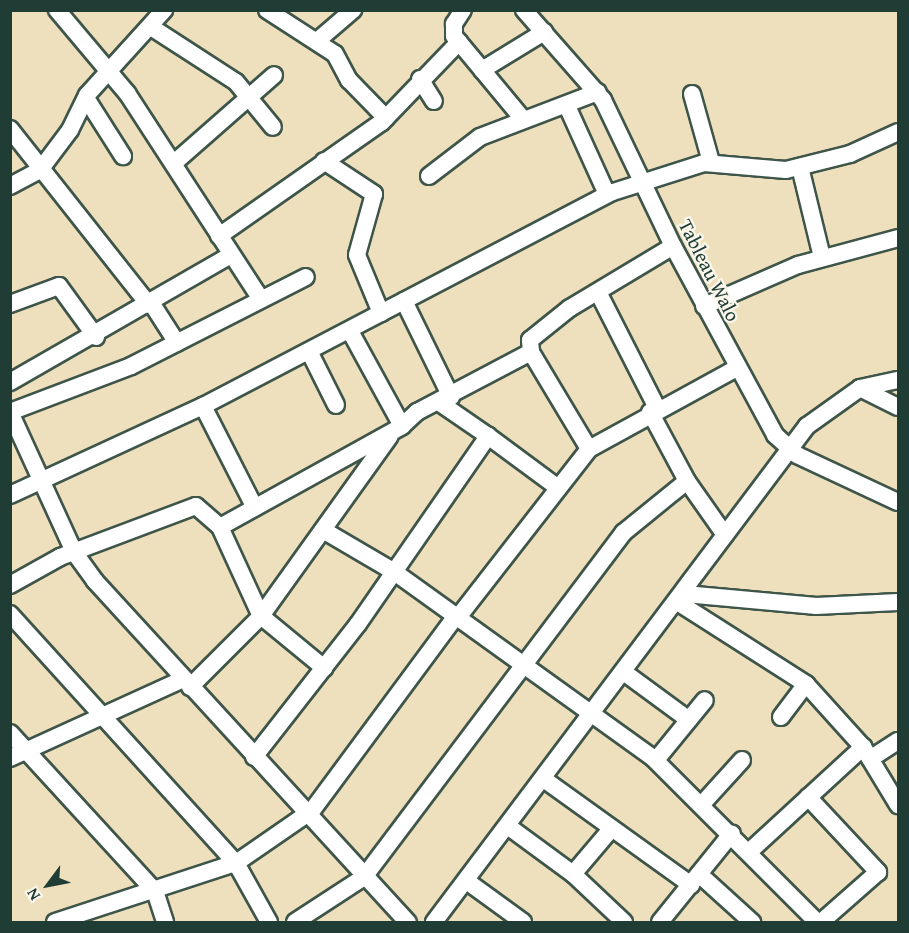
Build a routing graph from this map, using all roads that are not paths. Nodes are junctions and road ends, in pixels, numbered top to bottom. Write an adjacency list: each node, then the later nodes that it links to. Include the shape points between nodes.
1 (57, 10): 11 (street)
2 (164, 10): 7 (street)
3 (267, 10): 9 (street)
4 (353, 10): 9 (street)
5 (463, 10): 10 (street, via 452,32)
6 (524, 10): 8 (street, Tableau Walo)
7 (151, 27): 11 (street); 17 (street, via 209,60)
8 (544, 32): 12 (street); 15 (street, Tableau Walo)
9 (317, 41): 21 (street, via 335,54 349,80)
10 (459, 42): 12 (street); 14 (street)
11 (110, 70): 18 (street); 29 (street)
12 (482, 70): 22 (street)
13 (274, 75): 17 (street)
14 (420, 79): 19 (street); 21 (street)
15 (598, 92): 20 (street); 33 (street, Tableau Walo)
16 (692, 94): 28 (street)
17 (249, 97): 23 (street); 29 (street)
18 (86, 98): 26 (street); 31 (street, via 70,130)
19 (434, 101)
20 (567, 106): 22 (street); 35 (street)
21 (386, 118): 27 (street)
22 (524, 119): 32 (street, via 472,141)
23 (273, 127)
24 (10, 129): 31 (street)
25 (898, 132): 30 (street, via 850,154)
26 (123, 156)
27 (324, 161): 36 (street); 48 (street, via 376,189 357,255)
28 (711, 162): 30 (street, via 777,170); 33 (street)
29 (174, 163): 36 (street)
30 (800, 167): 40 (street)
31 (40, 170): 34 (street); 46 (street, via 116,257)
32 (429, 176)
33 (644, 180): 35 (street); 38 (street, Tableau Walo)
34 (10, 186)
35 (607, 194): 44 (street)
36 (219, 236): 39 (street)
37 (898, 238): 40 (street)
38 (673, 246): 42 (street); 47 (street, Tableau Walo)
39 (231, 255): 43 (street); 46 (street)
40 (822, 257): 47 (street)
41 (306, 277): 43 (street)
42 (598, 292): 53 (street, via 534,335); 62 (street)
43 (260, 298): 51 (street)
44 (404, 301): 48 (street); 58 (street)
45 (10, 304): 50 (street, via 59,286)
46 (151, 305): 50 (street); 51 (street)
47 (704, 306): 54 (street, Tableau Walo)
48 (381, 313): 49 (street)
49 (350, 331): 52 (street); 64 (street)
50 (96, 337): 56 (street)
51 (177, 343): 63 (street)
52 (310, 352): 59 (street); 60 (street)
53 (531, 352): 58 (street); 66 (street)
54 (737, 368): 62 (street); 67 (street, Tableau Walo)
55 (898, 380): 57 (street)
56 (10, 382)
57 (860, 388): 61 (street); 67 (street, via 818,415)
58 (446, 400): 64 (street); 65 (street)
59 (336, 405)
60 (203, 406): 68 (street); 73 (street)
61 (898, 407)
62 (654, 410): 66 (street); 69 (street)
63 (10, 412): 68 (street)
64 (396, 431): 73 (street); 75 (street)
65 (488, 436): 70 (street); 78 (street)
66 (589, 449): 70 (street)
67 (788, 449): 72 (street); 76 (street)
68 (42, 480): 71 (street); 77 (street)
69 (687, 481): 76 (street); 85 (street, via 623,533)
70 (557, 487): 84 (street)
71 (10, 495)
72 (898, 502)
73 (255, 508): 74 (street)
74 (220, 527): 77 (street, via 205,511 186,506); 83 (street)
75 (323, 530): 78 (street); 83 (street)
76 (725, 535): 80 (street)
77 (74, 552): 79 (street); 88 (street)
78 (393, 571): 84 (street); 86 (street)
79 (10, 585)
80 (682, 598): 81 (street, via 816,606); 87 (street); 89 (street)
81 (898, 602)
82 (10, 614): 92 (street)
83 (261, 616): 86 (street); 88 (street)
84 (458, 616): 85 (street); 106 (street)
85 (526, 664): 91 (street); 113 (street)
86 (324, 668): 99 (street)
87 (625, 673): 91 (street); 94 (street)
88 (186, 683): 92 (street); 99 (street)
89 (806, 684): 93 (street); 97 (street)
90 (705, 700): 94 (street)
91 (594, 713): 100 (street); 102 (street)
92 (104, 714): 98 (street); 111 (street)
93 (781, 717)
94 (689, 720): 100 (street)
95 (10, 734): 98 (street)
96 (898, 741): 97 (street)
97 (867, 753): 103 (street); 105 (street)
98 (18, 754): 116 (street)
99 (254, 757): 106 (street)
100 (656, 760): 104 (street)
101 (742, 760): 104 (street)
102 (545, 780): 107 (street); 108 (street)
103 (808, 797): 110 (street); 127 (street, via 878,872)
104 (703, 803): 109 (street)
105 (898, 805)
106 (307, 815): 111 (street); 113 (street)
107 (509, 827): 112 (street); 115 (street)
108 (612, 828): 112 (street); 114 (street)
109 (732, 833): 110 (street); 114 (street)
110 (750, 851): 127 (street)
111 (236, 864): 116 (street); 119 (street)
112 (573, 874): 124 (street)
113 (364, 877): 120 (street); 121 (street)
114 (695, 879): 125 (street); 126 (street)
115 (468, 882): 122 (street); 123 (street)
116 (156, 891): 117 (street); 118 (street)
117 (55, 922)
118 (165, 922)
119 (269, 922)
120 (295, 922)
121 (408, 922)
122 (434, 922)
123 (523, 922)
124 (624, 922)
125 (660, 922)
126 (752, 922)
127 (819, 922)

